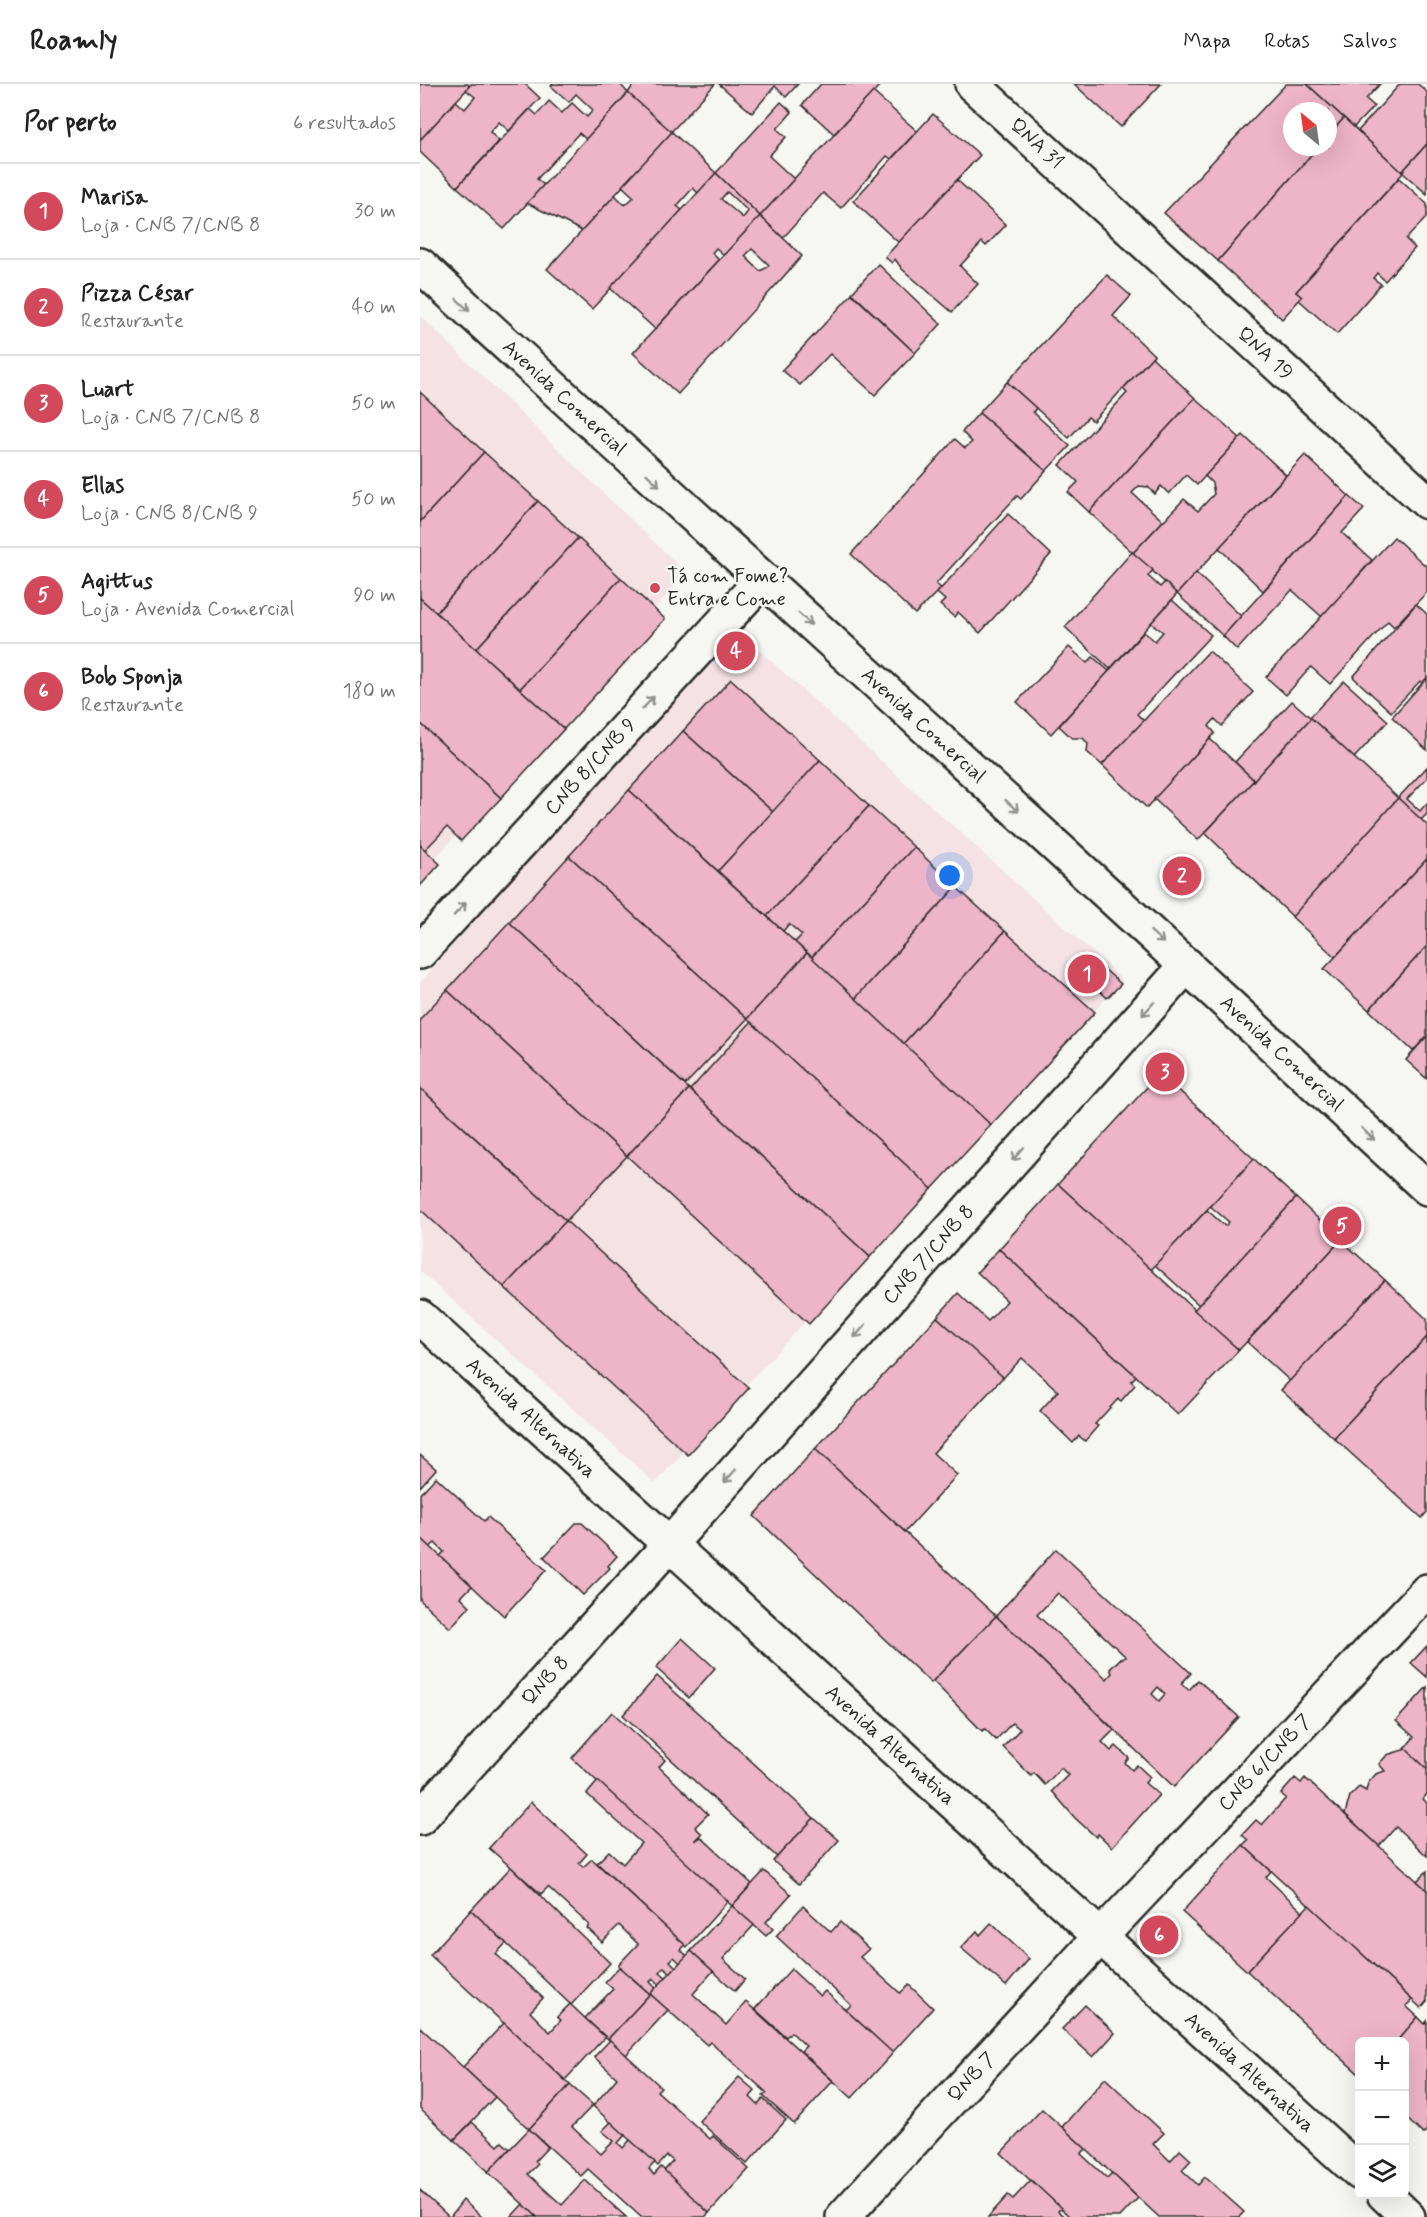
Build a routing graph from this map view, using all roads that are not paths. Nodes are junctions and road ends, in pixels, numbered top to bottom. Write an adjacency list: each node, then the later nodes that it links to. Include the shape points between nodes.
1 (972, 84): 2 (street, QNA 31)
2 (1102, 204): 4 (street, QNA 19)
3 (420, 265): 5 (street, Avenida Comercial, one-way to 5)
4 (1427, 502)
5 (762, 580): 6 (street, CNB 8/CNB 9, one-way to 5); 7 (street, Avenida Comercial, one-way to 7)
6 (420, 952)
7 (1187, 965): 8 (street, Avenida Comercial, one-way to 8); 10 (street, CNB 7/CNB 8, one-way to 10)
8 (1427, 1188)
9 (420, 1317): 10 (street, Avenida Alternativa)
10 (670, 1544): 12 (street, QNB 8); 13 (street, Avenida Alternativa)
11 (1427, 1590): 13 (street, CNB 6/CNB 7)
12 (420, 1818)
13 (1101, 1936): 14 (street, Avenida Alternativa); 16 (street, QNB 7)
14 (1355, 2168)
15 (1388, 2199): 17 (street)
16 (843, 2217)
17 (1408, 2217)

